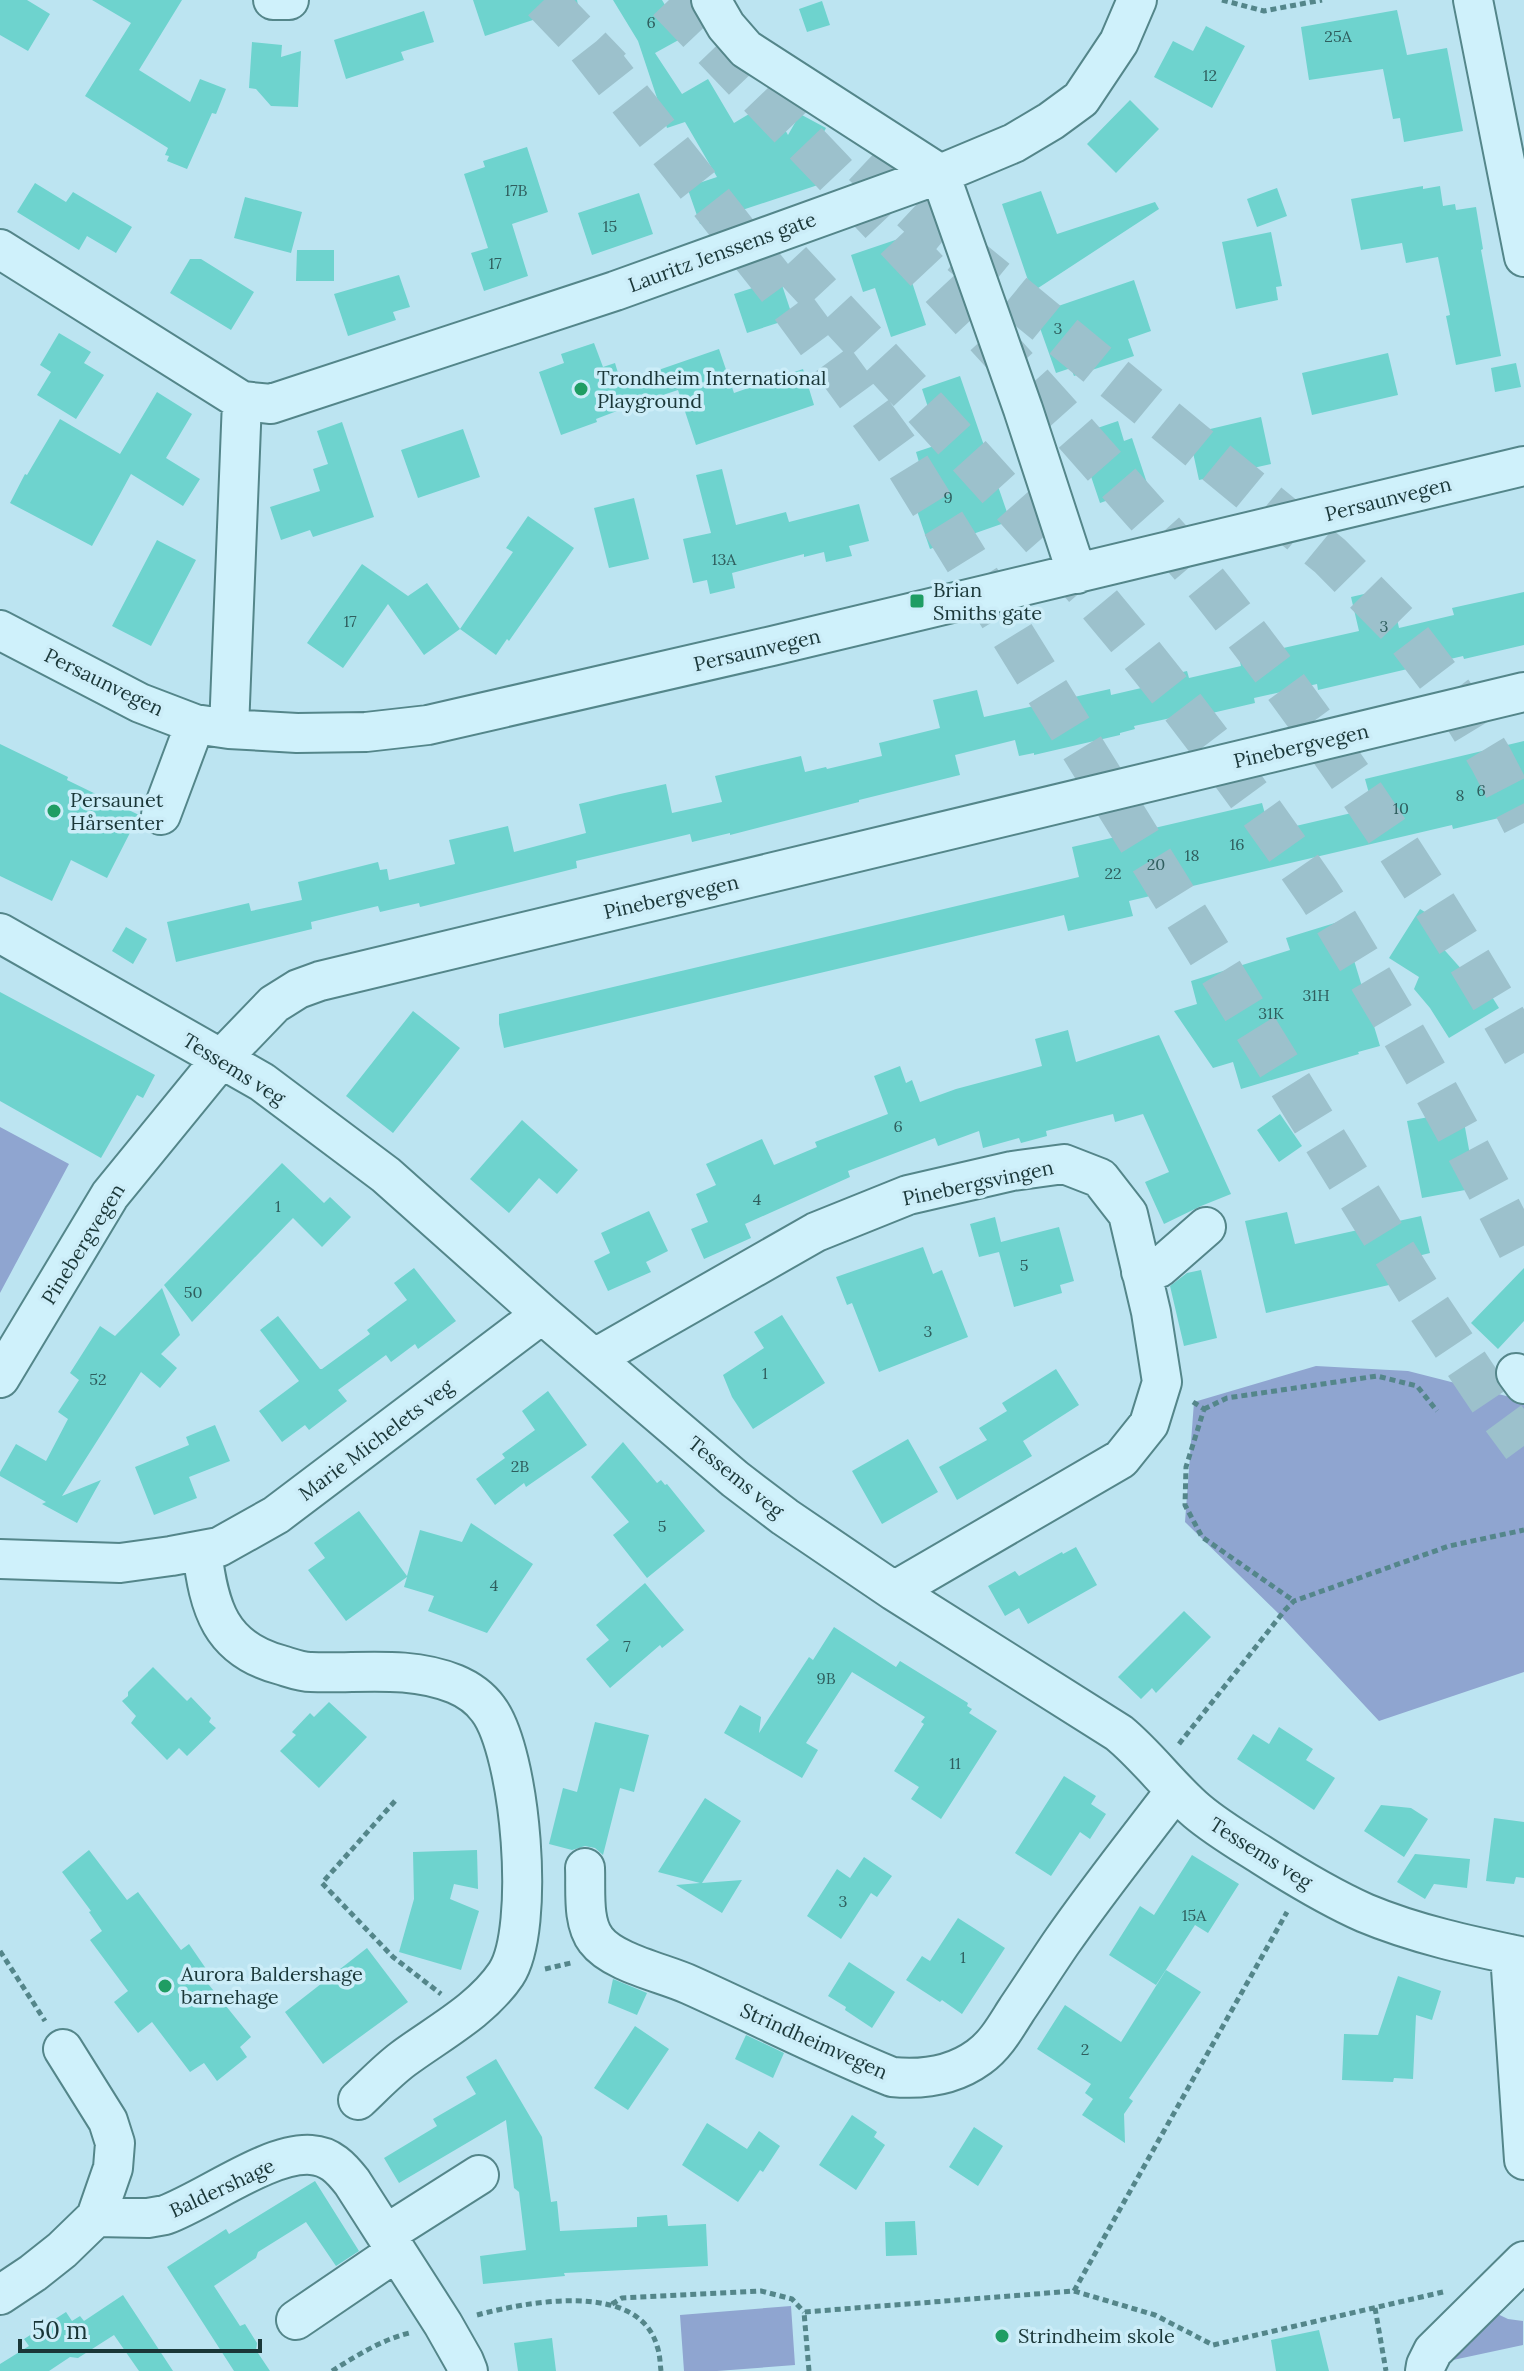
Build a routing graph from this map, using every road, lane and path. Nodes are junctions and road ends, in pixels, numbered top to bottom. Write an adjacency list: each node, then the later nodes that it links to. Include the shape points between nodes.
1 (273, 0): 2 (street)
2 (289, 0)
3 (711, 0): 8 (street, via 746,49)
4 (1137, 0): 8 (street, Lauritz Jenssens gate, via 1119,42 1081,99 1014,143)
5 (1222, 0): 6 (path, via 1264,11)
6 (1322, 0)
7 (1473, 0): 10 (street)
8 (940, 174): 11 (street, Lauritz Jenssens gate, via 615,291 271,404); 13 (street)
9 (0, 249): 11 (street)
10 (1524, 257)
11 (242, 401): 16 (street)
12 (1524, 466): 13 (street, Persaunvegen)
13 (1077, 574): 16 (street, Persaunvegen, via 428,725 297,733)
14 (0, 630): 16 (street, Persaunvegen, via 140,703)
15 (1524, 692): 19 (street, Pinebergvegen, via 320,981 274,1004)
16 (212, 726): 17 (street)
17 (161, 815)
18 (0, 933): 19 (street, Tessems veg)
19 (221, 1059): 22 (street, Tessems veg, via 262,1082 386,1175); 24 (street, Pinebergvegen, via 110,1195)
20 (1206, 1227): 21 (street, via 1159,1268)
21 (1141, 1272): 23 (street, Pinebergsvingen, via 1128,1214 1100,1178 1064,1164 1012,1171 908,1195 816,1232); 25 (street, Pinebergsvingen)
22 (542, 1314): 23 (street, Tessems veg); 29 (street, Marie Michelets veg, via 276,1515)
23 (595, 1358): 31 (street, Tessems veg, via 735,1479)
24 (0, 1378)
25 (1162, 1382): 26 (path); 31 (street, Pinebergsvingen, via 1149,1424 1121,1459)
26 (1204, 1409): 27 (path, via 1227,1398 1377,1376 1417,1386); 32 (path, via 1186,1467 1185,1505 1202,1537)
27 (1437, 1411)
28 (1524, 1530): 32 (path, via 1449,1546)
29 (202, 1551): 30 (street, Marie Michelets veg, via 120,1563); 41 (street, via 206,1586 221,1624 237,1645 263,1660 307,1672 421,1675 455,1684 489,1710 513,1773 519,1827 521,1913)
30 (0, 1559)
31 (894, 1591): 34 (street, Tessems veg, via 1119,1733)
32 (1294, 1601): 33 (path)
33 (1179, 1745)
34 (1175, 1791): 37 (street, Tessems veg, via 1199,1813); 38 (street, Strindheimvegen, via 1061,1943 997,2040 982,2055 945,2074 892,2077)
35 (395, 1801): 42 (path, via 322,1883 393,1957)
36 (585, 1868): 38 (street, via 591,1931)
37 (1305, 1882): 40 (street, Tessems veg, via 1398,1925); 51 (path)
38 (605, 1949): 41 (path, via 579,1962 524,1975)
39 (0, 1951): 43 (path)
40 (1517, 1955): 45 (street, Tessems veg)
41 (507, 1972): 42 (street)
42 (467, 2014): 44 (street)
43 (63, 2049): 47 (street, via 108,2121 115,2143 113,2168)
44 (358, 2100)
45 (1524, 2160)
46 (479, 2175): 48 (street)
47 (96, 2217): 48 (street, Baldershage, via 165,2215 276,2162 309,2155 341,2168); 52 (street, via 62,2250)
48 (391, 2243): 56 (street); 57 (street, Baldershage)
49 (1524, 2261): 63 (street, via 1433,2351)
50 (1452, 2290): 54 (path)
51 (1074, 2291): 54 (path, via 1155,2315 1213,2345); 55 (path)
52 (0, 2295)
53 (611, 2305): 55 (path, via 622,2298 761,2291 792,2299); 57 (path, via 563,2301); 60 (path, via 629,2312 652,2334)
54 (1375, 2308): 62 (path)
55 (804, 2312): 61 (path)
56 (296, 2320)
57 (443, 2324): 58 (path, via 396,2336); 59 (street, Baldershage)
58 (332, 2371)
59 (468, 2371)
60 (661, 2371)
61 (809, 2371)
62 (1386, 2371)
63 (1425, 2371)

